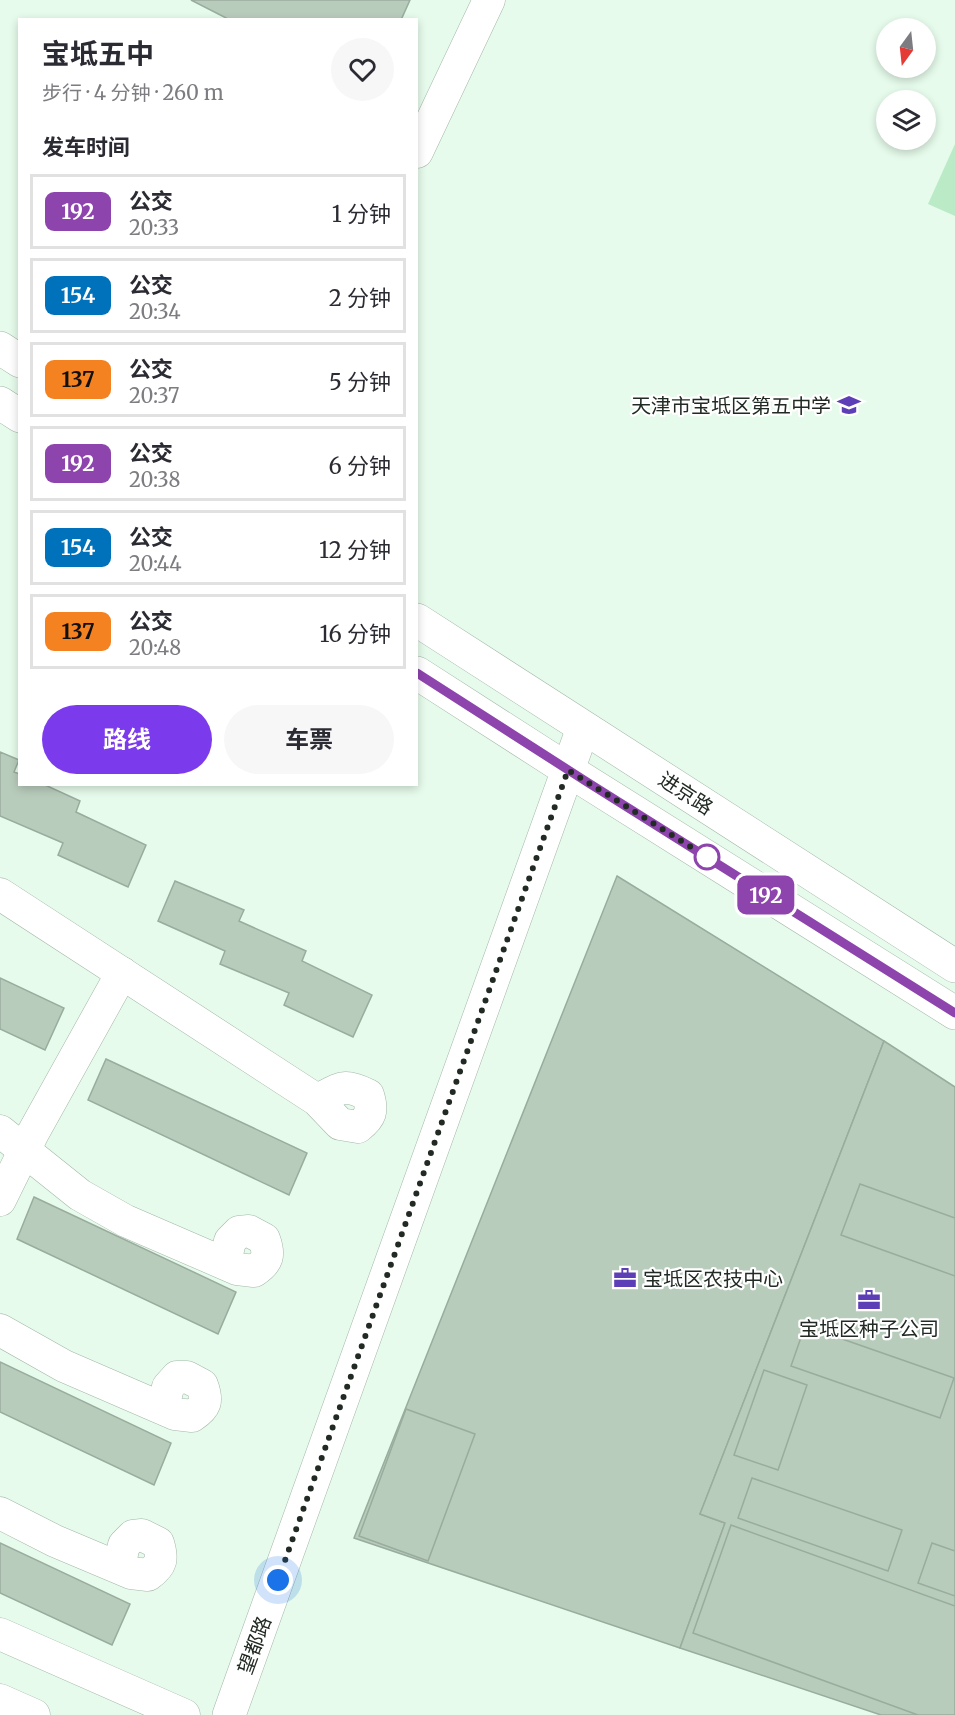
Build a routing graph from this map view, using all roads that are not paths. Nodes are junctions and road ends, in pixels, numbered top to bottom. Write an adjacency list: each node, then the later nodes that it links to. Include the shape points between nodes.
1 (489, 0): 2 (street)
2 (418, 150)
3 (0, 348): 4 (main road)
4 (18, 360)
5 (0, 404): 6 (main road)
6 (18, 415)
7 (418, 621): 9 (main road, 进京路)
8 (418, 674): 10 (main road)
9 (583, 728): 10 (main road, 望都路); 12 (main road, 进京路)
10 (568, 770): 14 (main road); 28 (main road, 望都路)
11 (0, 894): 13 (street)
12 (955, 966)
13 (122, 973): 15 (street); 17 (street)
14 (955, 1013)
15 (317, 1100)
16 (0, 1131): 17 (street)
17 (24, 1150): 18 (street); 19 (street, via 80,1195 126,1221)
18 (0, 1200)
19 (225, 1263)
20 (0, 1330): 21 (street, via 64,1366)
21 (163, 1409)
22 (0, 1513): 23 (street)
23 (118, 1567)
24 (0, 1634): 27 (street)
25 (0, 1700): 26 (street)
26 (34, 1715)
27 (184, 1715)
28 (229, 1715)

